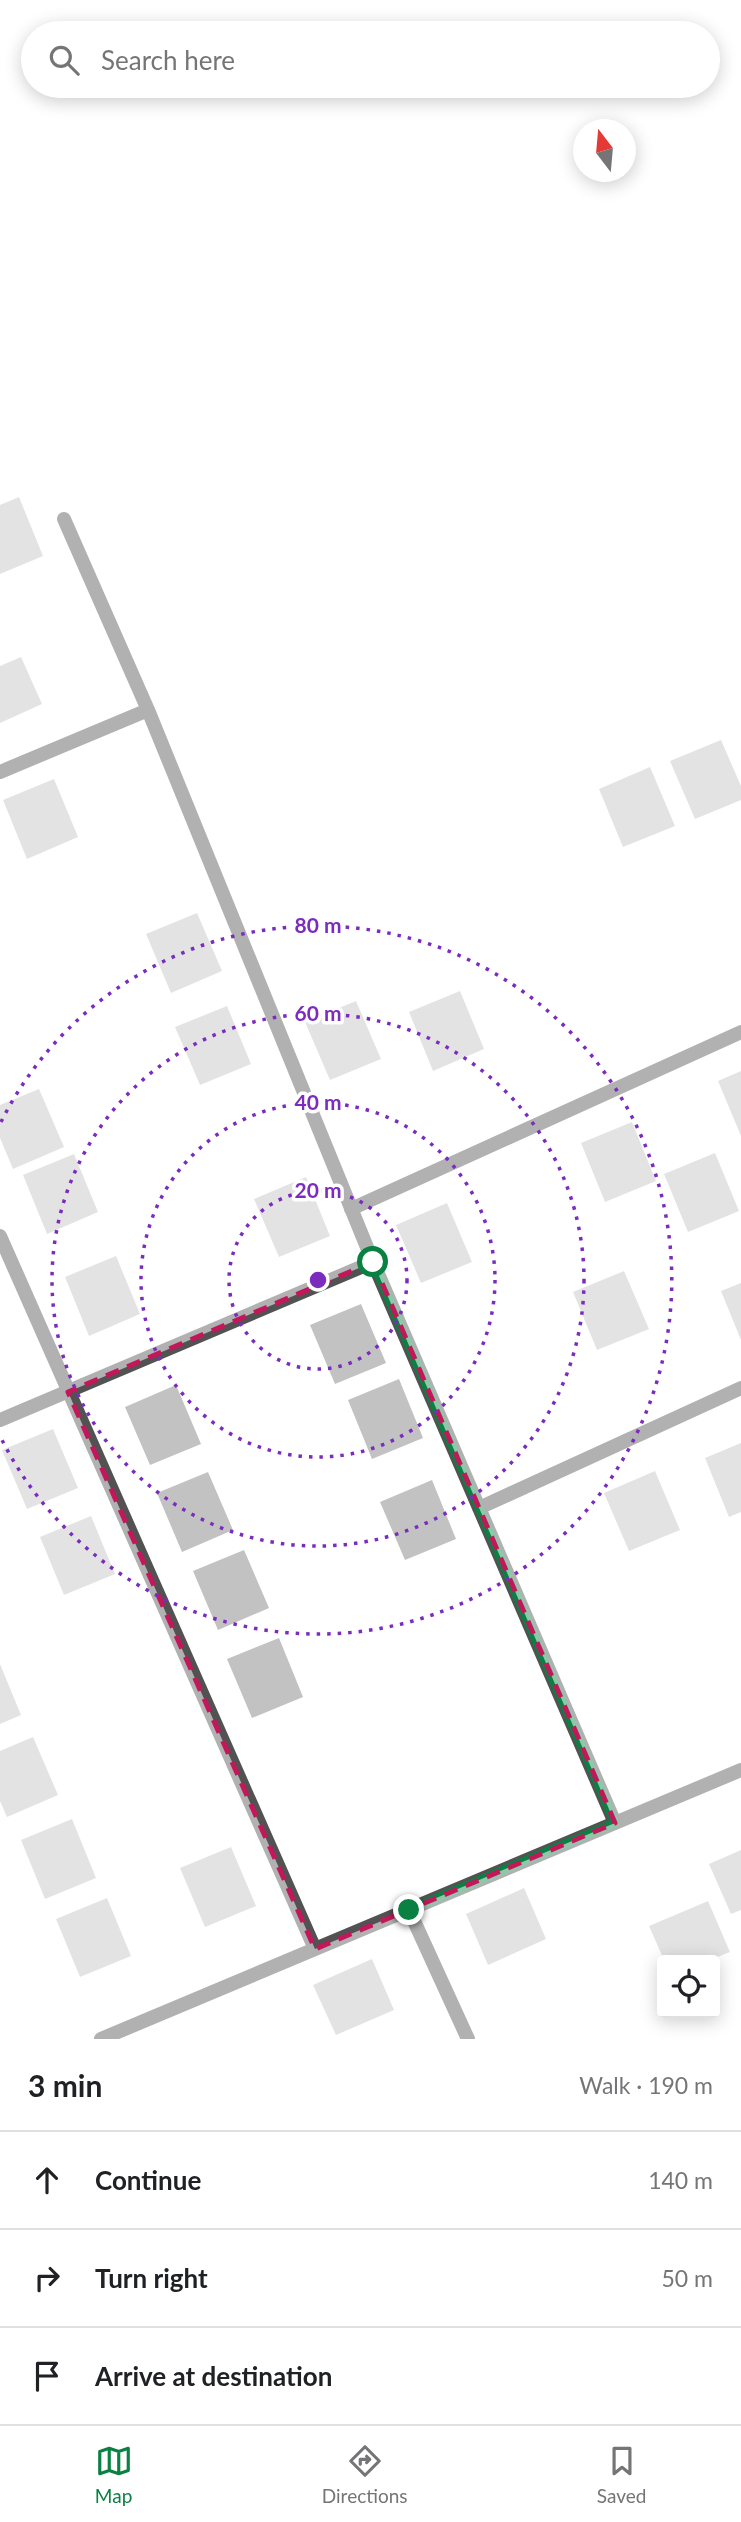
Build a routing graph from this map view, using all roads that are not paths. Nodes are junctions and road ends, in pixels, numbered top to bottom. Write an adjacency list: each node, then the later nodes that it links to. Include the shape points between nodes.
1 (64, 519): 2 (street)
2 (148, 710): 3 (street); 5 (street)
3 (0, 772)
4 (741, 1032): 5 (street)
5 (351, 1209): 7 (street)
6 (0, 1236): 9 (street)
7 (373, 1262): 9 (street); 11 (street)
8 (741, 1388): 11 (street)
9 (68, 1392): 10 (street); 15 (street)
10 (0, 1420)
11 (479, 1508): 13 (street)
12 (741, 1770): 13 (street)
13 (615, 1823): 14 (street)
14 (409, 1910): 15 (street); 17 (street)
15 (315, 1949): 16 (street)
16 (101, 2039)
17 (468, 2039)

